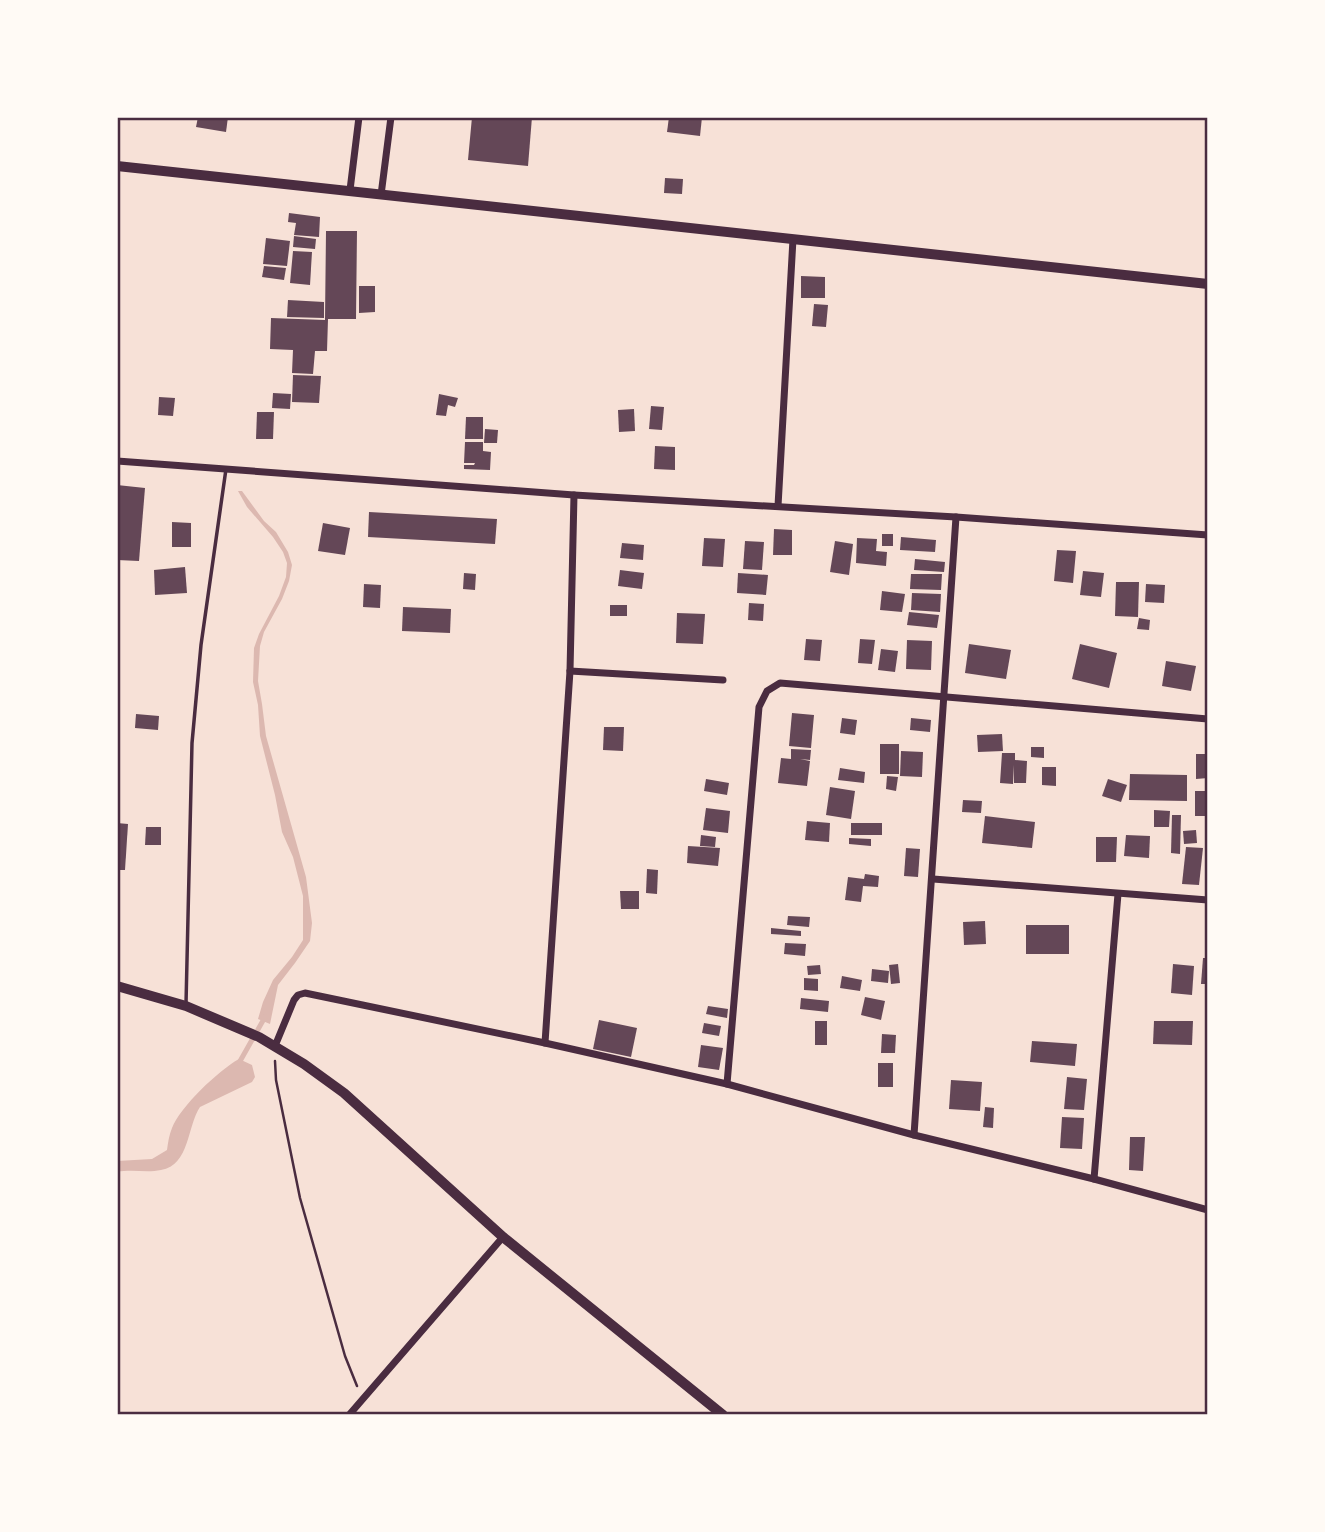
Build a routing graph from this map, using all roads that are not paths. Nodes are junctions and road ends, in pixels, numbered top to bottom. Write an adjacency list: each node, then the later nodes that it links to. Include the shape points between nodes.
1 (359, 117): 4 (street)
2 (391, 117): 5 (street)
3 (117, 166): 4 (highway)
4 (350, 190): 5 (highway)
5 (381, 195): 6 (highway)
6 (793, 239): 7 (highway); 11 (street)
7 (1208, 284)
8 (117, 461): 9 (street)
9 (226, 469): 10 (street); 22 (lane, via 192,743)
10 (574, 495): 11 (street); 14 (street)
11 (778, 506): 12 (street)
12 (956, 517): 13 (street); 16 (street)
13 (1208, 535)
14 (570, 671): 15 (street); 23 (street)
15 (723, 680)
16 (943, 696): 17 (street); 18 (street); 25 (street, via 780,683 767,691 759,707)
17 (1208, 719)
18 (933, 879): 19 (street); 26 (street)
19 (1118, 894): 20 (street); 27 (street)
20 (1208, 900)
21 (117, 986): 22 (main road)
22 (186, 1006): 24 (main road)
23 (545, 1043): 24 (street, via 304,993 294,1000); 25 (street)
24 (275, 1046): 29 (main road, via 344,1093)
25 (727, 1084): 26 (street)
26 (914, 1135): 27 (street)
27 (1094, 1179): 28 (street)
28 (1208, 1210)
29 (503, 1237): 30 (street); 31 (main road)
30 (349, 1415)
31 (723, 1415)

